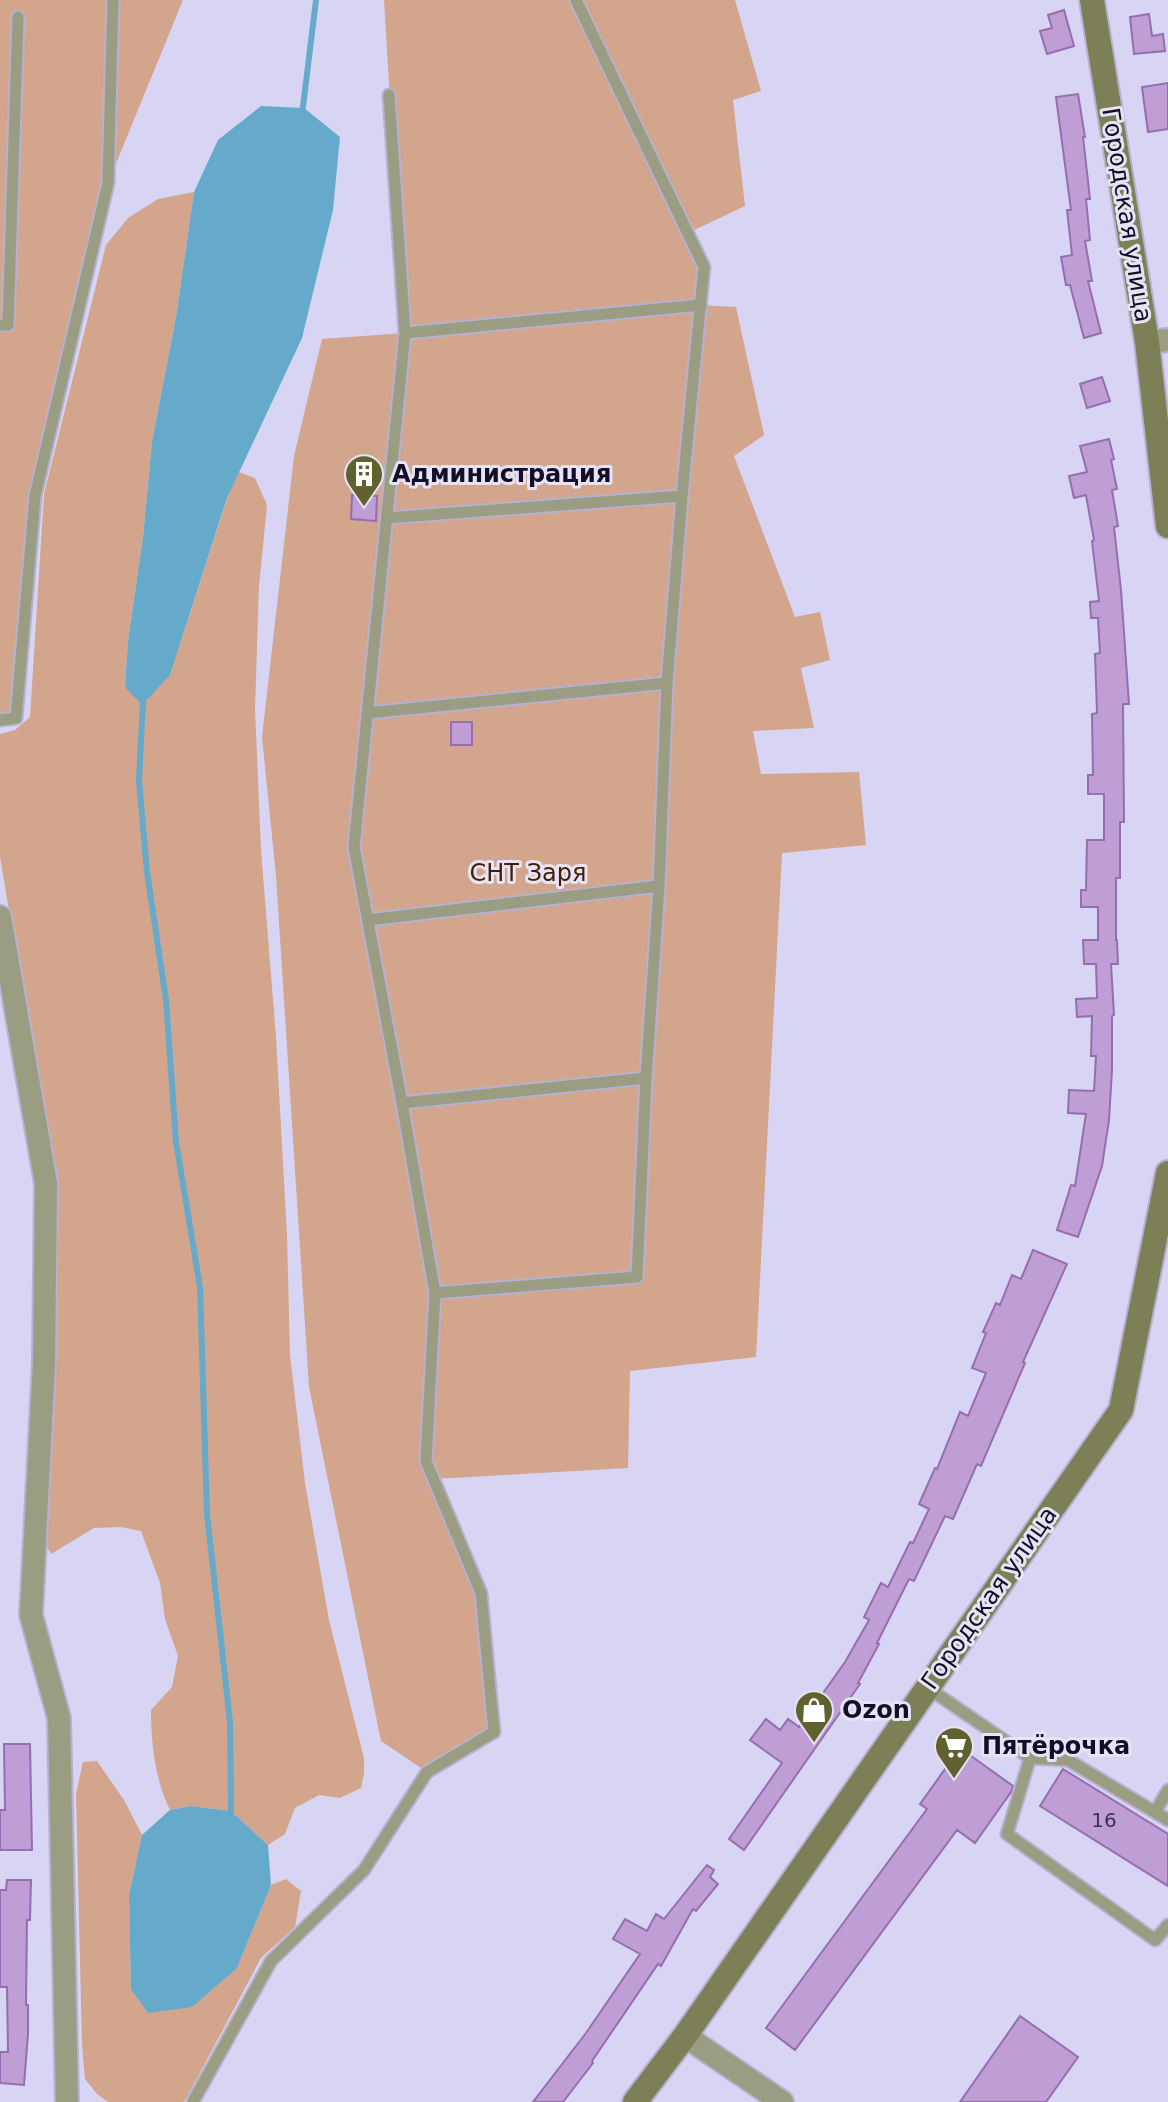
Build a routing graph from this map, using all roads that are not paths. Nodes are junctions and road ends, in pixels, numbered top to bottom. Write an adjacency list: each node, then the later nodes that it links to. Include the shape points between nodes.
1 (113, 0): 15 (lane, via 108,183 35,496 16,718)
2 (576, 0): 6 (lane, via 704,267)
3 (1092, 0): 9 (street, Городская улица)
4 (18, 17): 7 (lane, via 8,325)
5 (389, 95): 8 (lane)
6 (701, 305): 8 (lane); 10 (lane)
7 (0, 325)
8 (405, 333): 11 (lane)
9 (1157, 341): 12 (street, Городская улица)
10 (682, 496): 11 (lane); 13 (lane)
11 (387, 518): 14 (lane)
12 (1168, 526)
13 (667, 683): 14 (lane); 16 (lane)
14 (367, 713): 18 (lane, via 354,847)
15 (0, 720)
16 (659, 886): 18 (lane); 19 (lane)
17 (0, 917): 30 (street, via 46,1184 44,1363 31,1615 59,1718)
18 (368, 920): 20 (lane)
19 (646, 1078): 20 (lane); 22 (lane, via 637,1277)
20 (402, 1103): 22 (lane)
21 (1168, 1173): 23 (street, Городская улица, via 1121,1410)
22 (435, 1293): 31 (lane, via 426,1461 481,1593 494,1732 427,1772 364,1870 271,1961)
23 (927, 1687): 24 (lane); 29 (street, Городская улица)
24 (1030, 1758): 26 (lane, via 1068,1760); 28 (lane, via 1007,1834 1155,1940)
25 (1168, 1790): 26 (lane)
26 (1155, 1812): 27 (lane)
27 (1168, 1820)
28 (1168, 1925)
29 (685, 2036): 32 (street, Городская улица); 33 (street)
30 (67, 2102)
31 (193, 2102)
32 (635, 2102)
33 (782, 2102)

